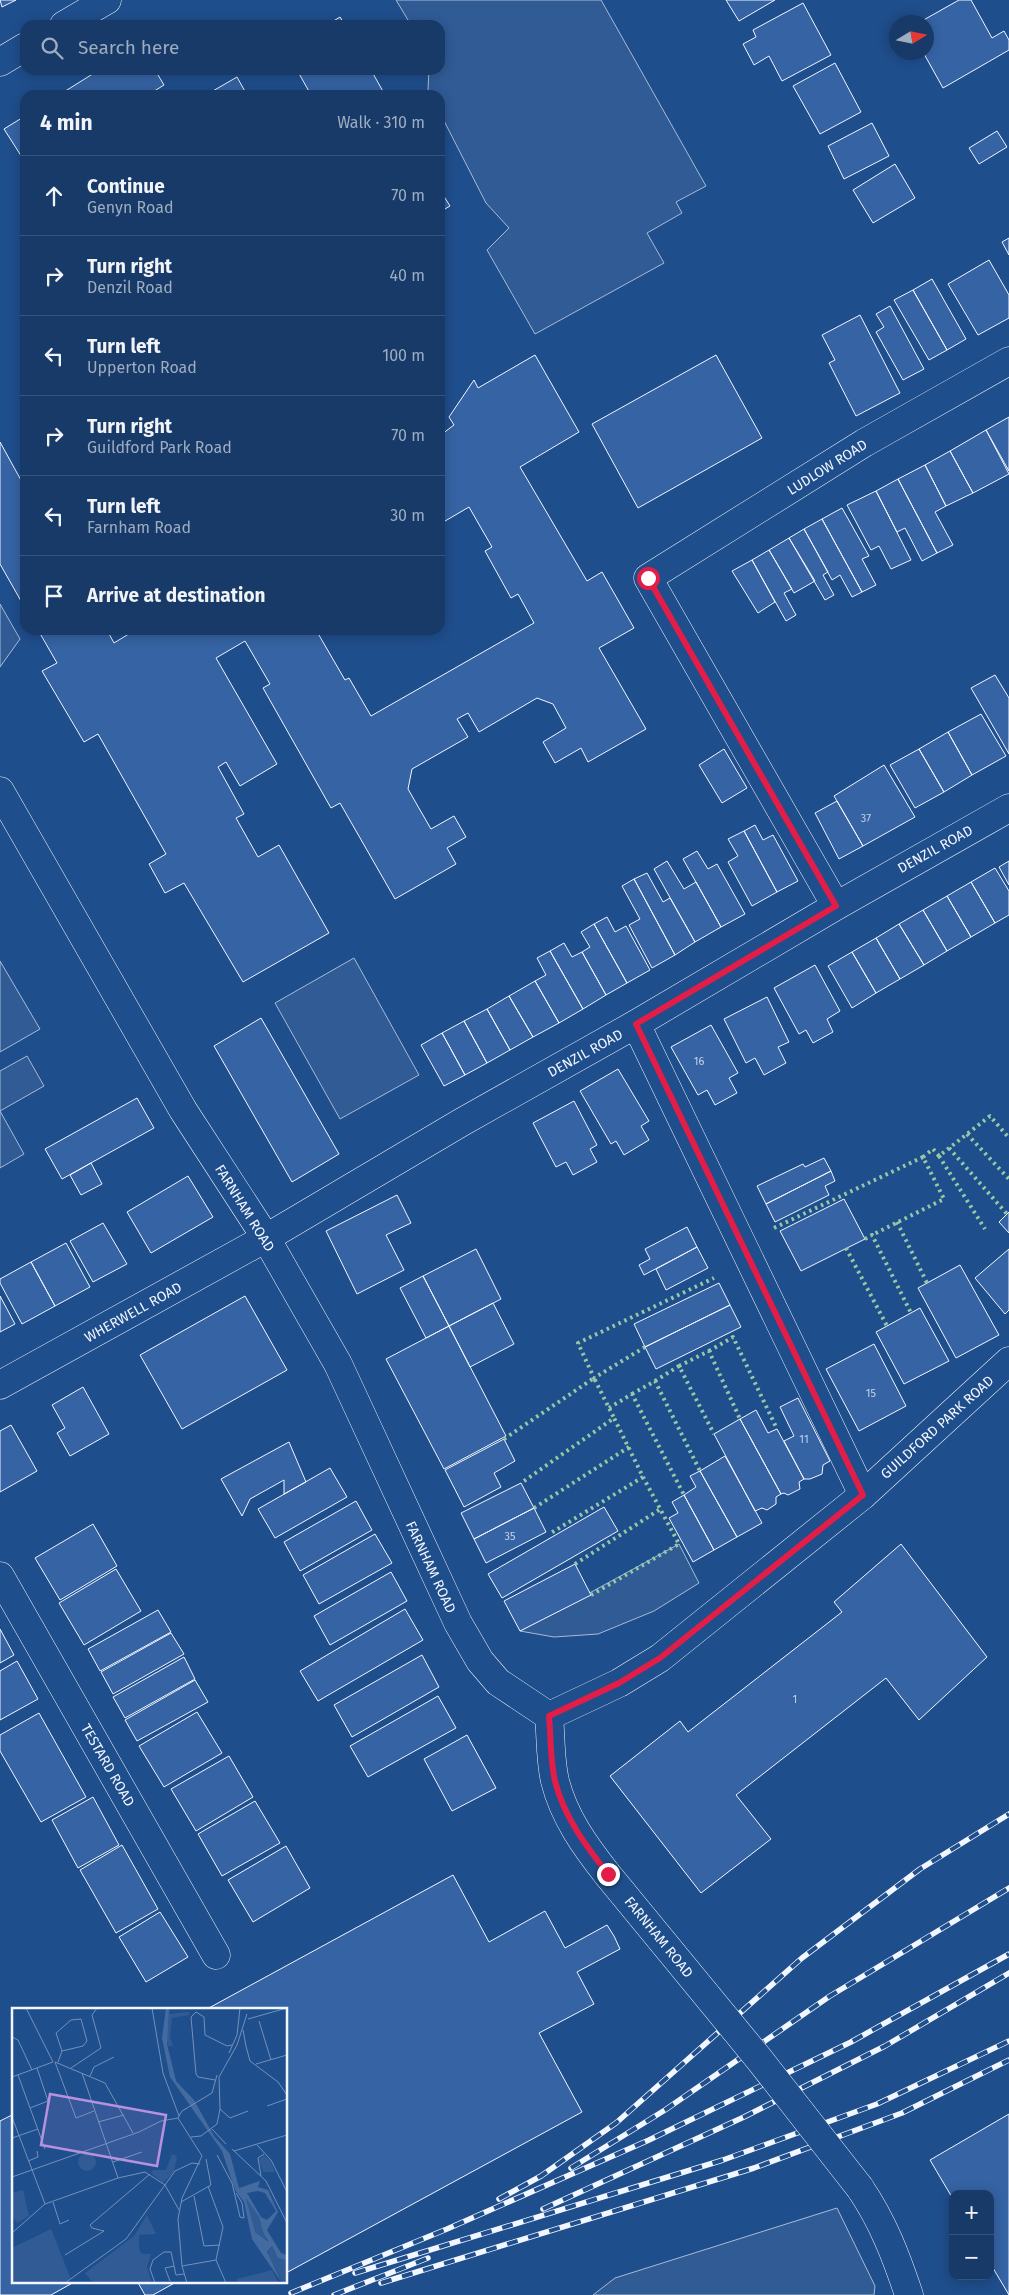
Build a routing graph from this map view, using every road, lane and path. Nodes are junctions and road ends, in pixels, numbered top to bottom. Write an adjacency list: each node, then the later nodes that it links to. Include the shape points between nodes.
1 (107, 0): 2 (street)
2 (73, 20)
3 (20, 51): 4 (street)
4 (0, 62)
5 (1009, 361): 8 (street, LUDLOW ROAD, via 864,443 648,578)
6 (0, 791): 10 (street, FARNHAM ROAD, via 183,1110)
7 (1009, 808): 8 (street, DENZIL ROAD)
8 (836, 906): 9 (street, DENZIL ROAD)
9 (636, 1024): 10 (street, DENZIL ROAD); 13 (street)
10 (266, 1238): 12 (street, WHERWELL ROAD); 15 (street, FARNHAM ROAD, via 338,1364 449,1605 480,1661 498,1682)
11 (1009, 1361): 13 (street, GUILDFORD PARK ROAD)
12 (0, 1385)
13 (863, 1495): 15 (street, GUILDFORD PARK ROAD, via 660,1658 619,1683)
14 (0, 1576): 16 (street, TESTARD ROAD)
15 (549, 1716): 17 (street, FARNHAM ROAD, bridge, via 555,1780 575,1832 860,2188 888,2236)
16 (216, 1955)
17 (908, 2295)

